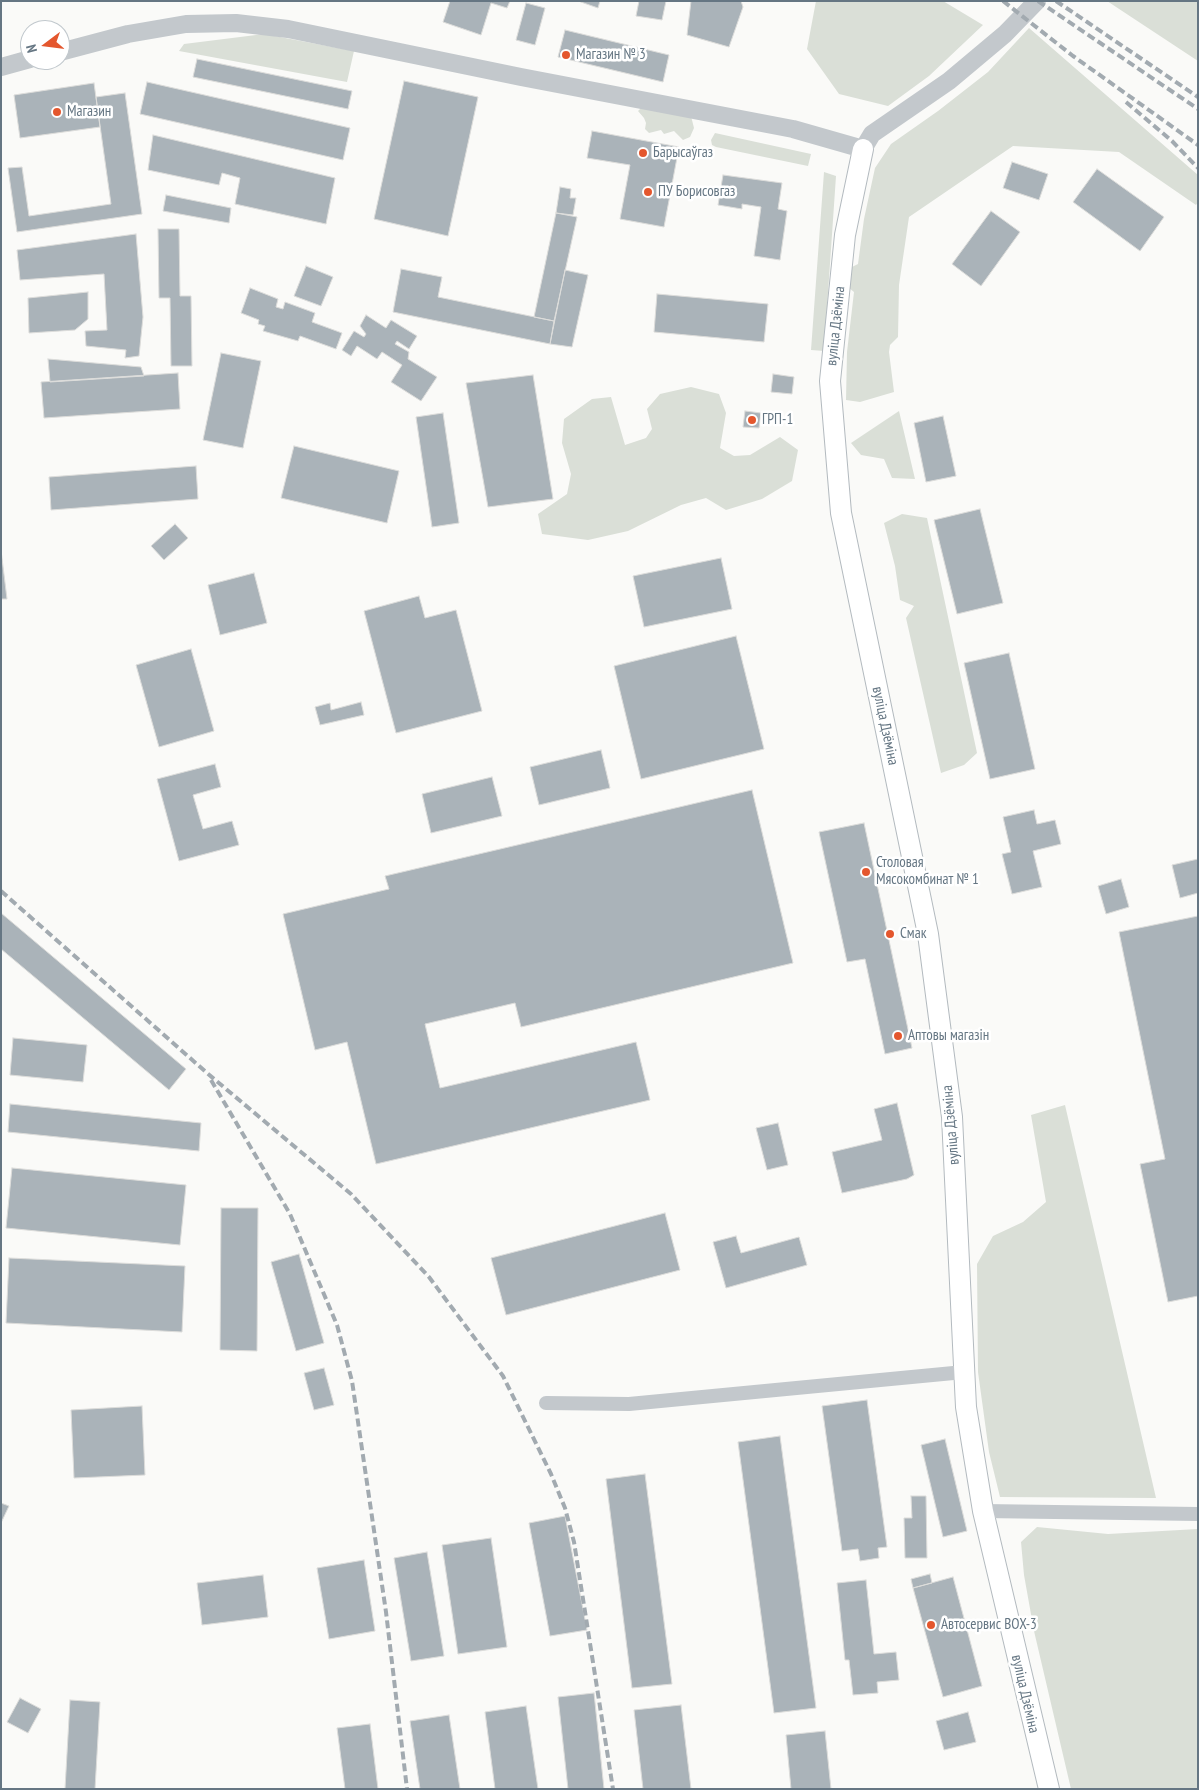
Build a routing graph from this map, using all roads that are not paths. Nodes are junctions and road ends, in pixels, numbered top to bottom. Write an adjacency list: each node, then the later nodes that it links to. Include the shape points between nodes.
1 (1037, 1): 5 (street, вуліца Дзёміна, via 1005,34 949,81 872,134)
2 (70, 49): 5 (street, via 128,34 186,24 236,23 288,29 793,129)
3 (20, 62): 4 (street)
4 (1, 67)
5 (863, 149): 6 (main road, вуліца Дзёміна, via 845,234 830,381 841,513 928,934 952,1117)
6 (964, 1372): 7 (street, via 629,1404); 8 (main road, вуліца Дзёміна, via 966,1407)
7 (546, 1403)
8 (983, 1511): 9 (street); 10 (main road, вуліца Дзёміна)
9 (1198, 1514)
10 (1049, 1789)

